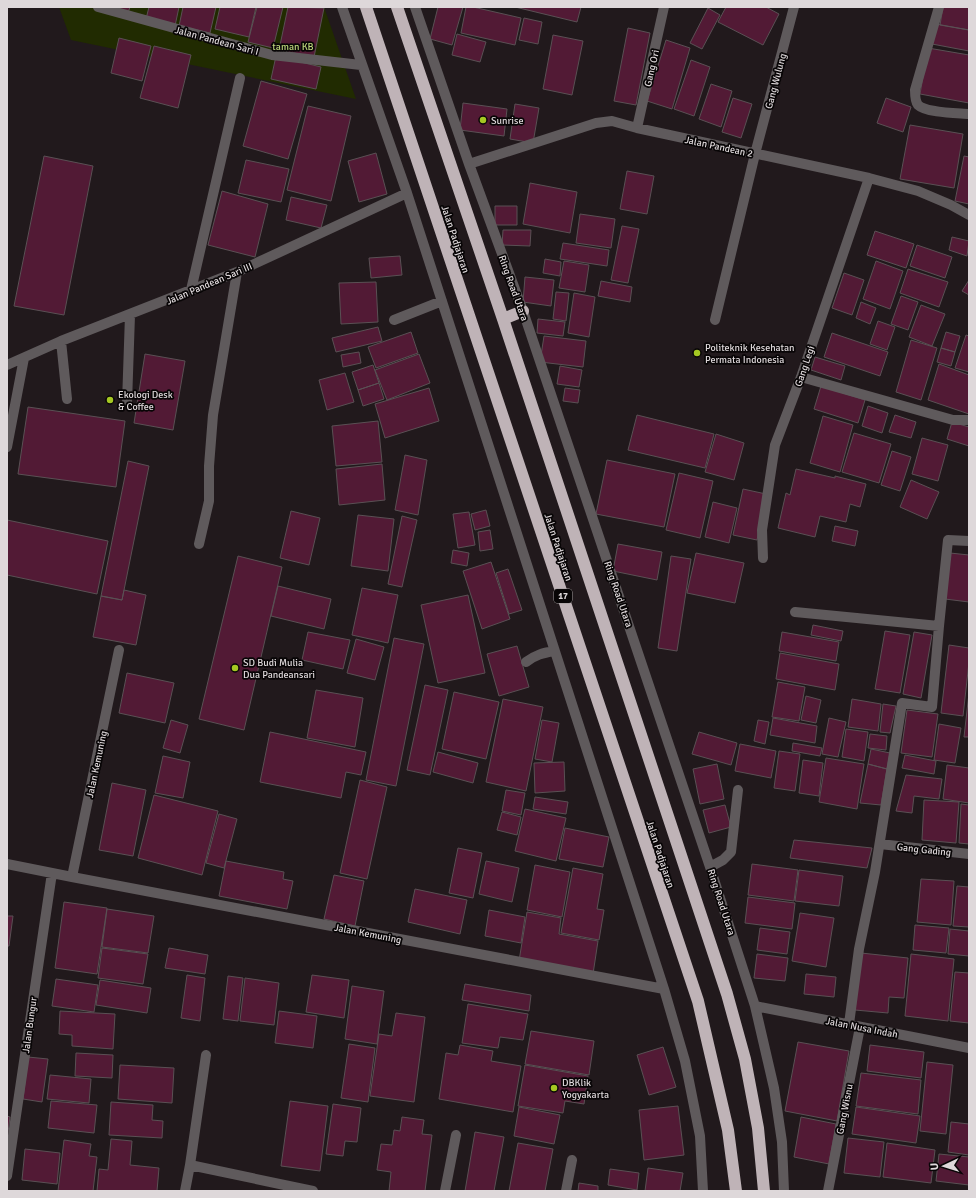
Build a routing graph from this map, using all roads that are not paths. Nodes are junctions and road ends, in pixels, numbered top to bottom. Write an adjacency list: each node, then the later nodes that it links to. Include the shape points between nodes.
1 (98, 7): 9 (street, Jalan Pandean Sari I, via 272,55)
2 (342, 7): 9 (street)
3 (366, 7): 64 (highway, Jalan Padjajaran / 17, via 698,1001 728,1130)
4 (397, 7): 23 (highway, Jalan Padjajaran)
5 (415, 7): 14 (street, Ring Road Utara)
6 (664, 7): 12 (street, Gang Ori)
7 (794, 7): 13 (street, Gang Wulung)
8 (939, 7): 11 (street, via 915,90 916,100 918,105 926,109)
9 (361, 65): 16 (street)
10 (240, 78): 19 (street)
11 (969, 114)
12 (637, 128): 13 (street, Jalan Pandean 2); 14 (street, Jalan Pandean 2, via 612,121 596,123)
13 (756, 154): 15 (street, Jalan Pandean 2); 25 (street, Gang Wulung)
14 (469, 164): 21 (street, Ring Road Utara)
15 (869, 178): 17 (street, Jalan Pandean 2, via 918,191); 29 (street, Gang Legi)
16 (408, 193): 18 (street, Jalan Pandean Sari III); 20 (street)
17 (969, 215)
18 (237, 272): 19 (street, Jalan Pandean Sari III); 35 (street, via 213,414 209,501)
19 (191, 290): 22 (street, Jalan Pandean Sari III)
20 (442, 301): 24 (street); 40 (street)
21 (523, 311): 23 (highway); 46 (street, Ring Road Utara)
22 (130, 315): 26 (street, Jalan Pandean Sari III); 31 (street)
23 (503, 318): 65 (highway, Jalan Padjajaran, via 727,994 745,1059 754,1105)
24 (394, 320)
25 (715, 320)
26 (61, 341): 27 (street, Jalan Pandean Sari III); 30 (street)
27 (24, 358): 28 (street, Jalan Pandean Sari III); 33 (street)
28 (7, 365)
29 (801, 377): 32 (street, via 954,420); 36 (street, Gang Legi, via 775,445 762,530)
30 (67, 399)
31 (127, 403)
32 (969, 420)
33 (7, 447)
34 (969, 541): 38 (street, via 948,540)
35 (199, 544)
36 (763, 558)
37 (794, 612): 38 (street)
38 (940, 626): 43 (street, via 932,707 902,703)
39 (120, 650): 48 (street, Jalan Kemuning)
40 (554, 651): 41 (street, via 539,654); 49 (street)
41 (526, 662)
42 (738, 790): 46 (street, via 731,852)
43 (880, 844): 44 (street, Gang Gading); 51 (street, via 859,949)
44 (969, 854)
45 (7, 864): 47 (street, Jalan Kemuning)
46 (710, 867): 50 (street, Ring Road Utara)
47 (52, 873): 48 (street, Jalan Kemuning); 58 (street, Jalan Bungur)
48 (72, 877): 49 (street, Jalan Kemuning)
49 (664, 989): 63 (street, via 685,1061 700,1136)
50 (756, 1006): 51 (street, Jalan Nusa Indah); 66 (street, Ring Road Utara, via 774,1088 782,1142)
51 (849, 1024): 52 (street, Jalan Nusa Indah)
52 (860, 1026): 53 (street, Jalan Nusa Indah); 67 (street, Gang Wisnu)
53 (969, 1048)
54 (206, 1055): 57 (street)
55 (456, 1135): 61 (street)
56 (572, 1160): 62 (street)
57 (190, 1165): 59 (street); 60 (street)
58 (7, 1176)
59 (184, 1191)
60 (313, 1191)
61 (445, 1191)
62 (566, 1191)
63 (703, 1191)
64 (736, 1191)
65 (764, 1191)
66 (784, 1191)
67 (828, 1191)

